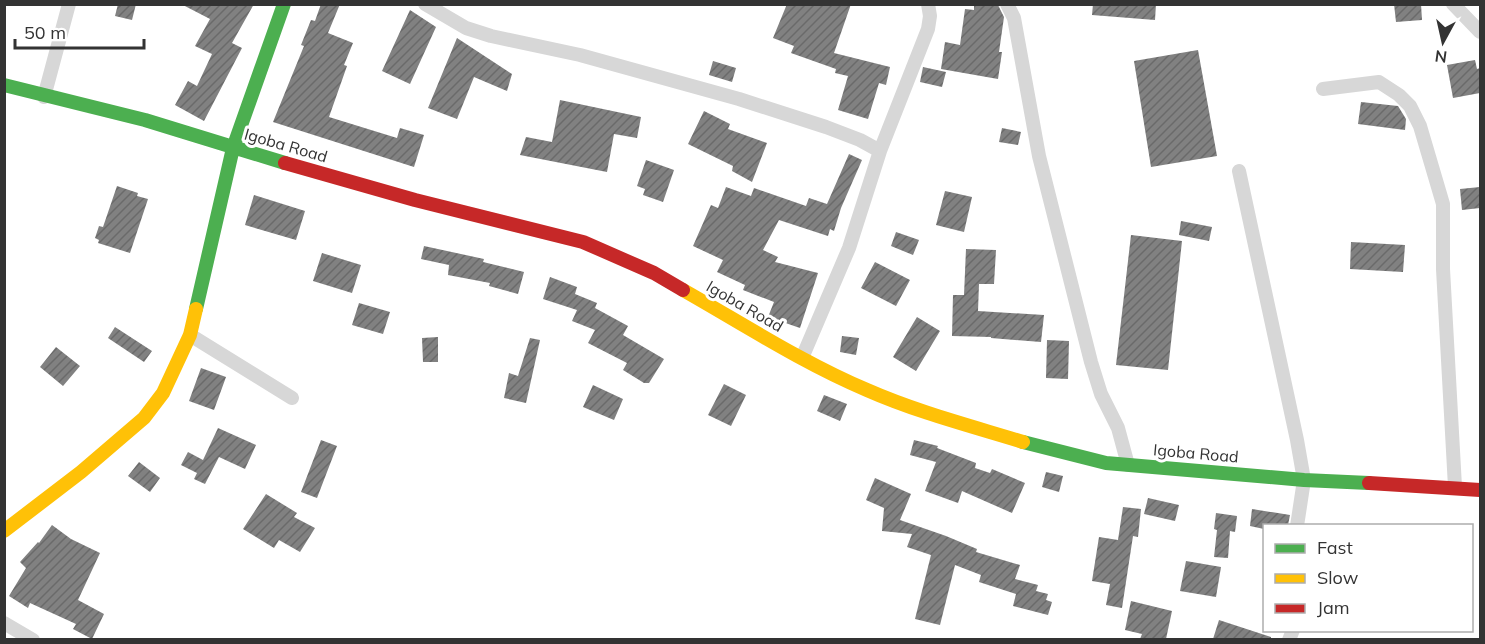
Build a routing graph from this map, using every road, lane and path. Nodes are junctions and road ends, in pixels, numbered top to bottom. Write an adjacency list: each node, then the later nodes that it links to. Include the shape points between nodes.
1 (69, 4): 10 (street)
2 (284, 4): 11 (street)
3 (425, 4): 12 (street, via 466,28 739,99 826,127)
4 (928, 4): 12 (street, via 928,29)
5 (1007, 4): 17 (street, via 1014,18 1040,156 1090,362 1118,428)
6 (1453, 4): 7 (street)
7 (1480, 32)
8 (4, 85): 10 (street, Igoba Road)
9 (1323, 89): 19 (street, via 1379,82 1410,106 1426,144 1443,204 1443,281)
10 (44, 97): 11 (street, Igoba Road, via 145,120)
11 (233, 148): 14 (street); 15 (street, Igoba Road, via 415,200 583,242 654,273)
12 (880, 151): 15 (street, via 849,248)
13 (1239, 171): 18 (street)
14 (190, 335): 16 (street); 22 (street, via 163,393 144,418)
15 (802, 358): 17 (street, Igoba Road, via 867,390 926,412 1034,445)
16 (292, 398)
17 (1128, 465): 18 (street, Igoba Road)
18 (1304, 480): 19 (street, Igoba Road); 21 (street)
19 (1455, 487): 20 (street, Igoba Road)
20 (1480, 490)
21 (1297, 524)
22 (4, 531)
23 (4, 623): 24 (street)
24 (33, 639)

